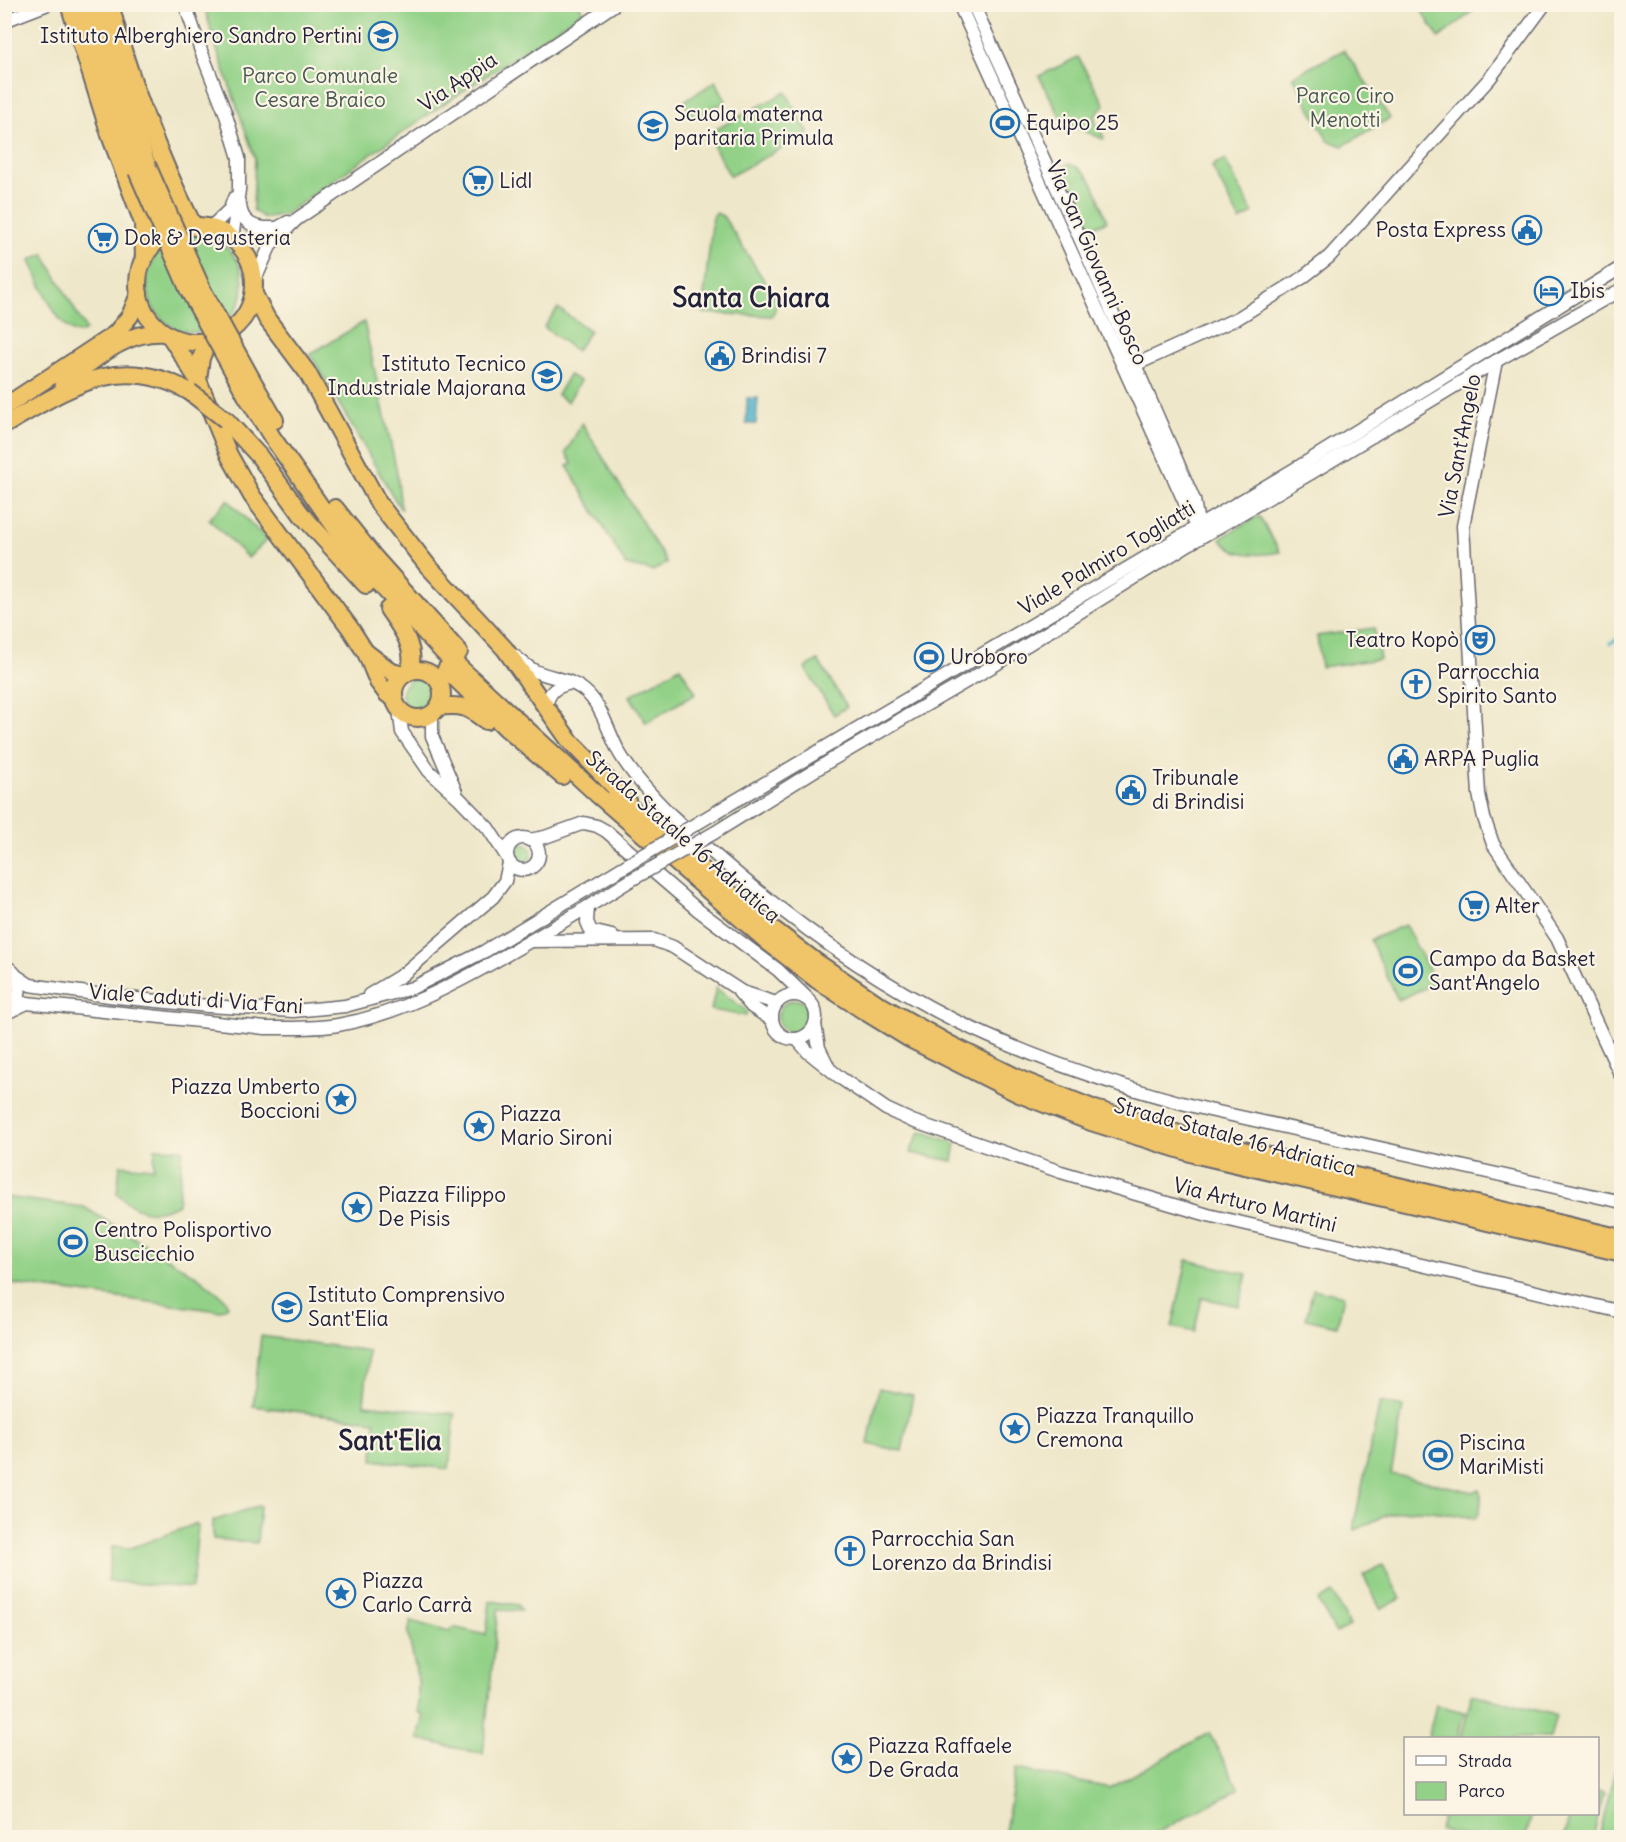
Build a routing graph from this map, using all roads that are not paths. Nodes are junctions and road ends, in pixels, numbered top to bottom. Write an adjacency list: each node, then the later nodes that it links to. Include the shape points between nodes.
1 (48, 4): 9 (street)
2 (110, 4): 12 (highway, via 145,119 173,185)
3 (185, 4): 10 (street, via 239,158)
4 (615, 4): 11 (street, Via Appia)
5 (959, 4): 23 (street, Via San Giovanni Bosco)
6 (973, 4): 23 (street, Via San Giovanni Bosco)
7 (1545, 4): 23 (street, via 1490,78 1335,251 1238,318)
8 (80, 6): 15 (highway, via 111,138 143,223); 25 (highway, Strada Statale 16 Adriatica, bridge, via 123,95 142,168)
9 (4, 21)
10 (239, 190): 12 (street, via 230,209); 13 (street, via 243,217 256,227); 14 (street)
11 (297, 219): 13 (street, Via Appia); 17 (street, Via Appia, via 271,244)
12 (202, 227): 14 (highway); 15 (highway, via 179,229 164,236)
13 (275, 228): 14 (street, Via Appia, via 264,235)
14 (234, 241): 17 (highway, via 250,264)
15 (144, 260): 19 (highway)
16 (1622, 267): 28 (street, Viale Palmiro Togliatti)
17 (254, 288): 21 (highway, via 243,320 233,330); 31 (highway, via 267,319 307,372 379,504 427,565)
18 (1622, 289): 22 (street, Viale Palmiro Togliatti)
19 (139, 294): 20 (highway, via 153,323); 26 (highway, via 130,316 115,334 71,363)
20 (167, 335): 21 (highway, via 188,342); 24 (highway); 26 (highway, via 136,336 118,344)
21 (208, 341): 24 (highway)
22 (1496, 361): 28 (street, Viale Palmiro Togliatti, via 1311,473); 63 (street, Via Sant'Angelo, via 1463,526 1479,794 1493,844 1557,938)
23 (1129, 367): 28 (street, Via San Giovanni Bosco, via 1190,514)
24 (194, 386): 26 (highway, via 132,374 104,377 74,386); 29 (highway, bridge, via 259,456 302,515); 32 (highway, via 238,475)
25 (251, 391): 27 (highway, Strada Statale 16 Adriatica); 40 (highway, Strada Statale 16 Adriatica, via 343,519 450,643)
26 (6, 419)
27 (272, 436): 29 (highway, via 324,531); 40 (highway, Strada Statale 16 Adriatica, via 361,564 444,653 598,795)
28 (1201, 531): 46 (street, Viale Palmiro Togliatti, bridge); 47 (street, Viale Palmiro Togliatti, bridge, via 998,663)
29 (355, 574): 30 (highway)
30 (388, 609): 33 (highway, via 411,649 413,663); 38 (highway, via 479,702)
31 (505, 649): 34 (street, via 534,670); 36 (highway)
32 (366, 653): 33 (highway, via 392,672); 35 (highway, via 378,682)
33 (406, 674): 35 (highway, via 396,685); 37 (highway, via 423,671 436,679 442,692)
34 (571, 683): 36 (street, via 549,694); 64 (street, via 591,696 620,753 648,792 723,862 842,954 952,1019 1057,1065 1155,1096)
35 (397, 704): 37 (highway, via 411,717); 39 (street, via 402,732 429,771)
36 (546, 707): 40 (highway, via 569,740)
37 (435, 710): 38 (highway, via 468,707); 39 (street, via 432,736)
38 (562, 776): 40 (highway, via 602,806)
39 (459, 798): 41 (street)
40 (639, 821): 65 (highway, Strada Statale 16 Adriatica, via 815,962 880,1005 1022,1080 1095,1109 1200,1140); 66 (highway, Strada Statale 16 Adriatica, via 769,943 817,980 908,1038 1019,1094 1091,1122 1197,1155)
41 (488, 828): 43 (street, via 502,836); 44 (street)
42 (561, 832): 43 (street); 45 (street); 52 (street, via 584,823 606,831 698,910)
43 (523, 840): 44 (street, via 509,846); 45 (street, via 538,851)
44 (508, 860): 45 (street, via 522,870 531,868); 57 (street, via 505,881 493,897 402,975)
45 (537, 860)
46 (622, 868): 57 (street, Viale Caduti di Via Fani, via 485,951 412,988)
47 (631, 880): 48 (street, Viale Caduti di Via Fani)
48 (588, 907): 49 (street, via 591,931); 50 (street, Viale Caduti di Via Fani)
49 (631, 939): 50 (street); 54 (street, via 654,940 673,947)
50 (530, 941): 58 (street, Viale Caduti di Via Fani, via 431,996 337,1025 264,1028 27,1003)
51 (4, 965): 53 (street, Viale Caduti di Via Fani)
52 (778, 970): 55 (street); 56 (street, via 782,986)
53 (18, 977): 57 (street, Viale Caduti di Via Fani, via 30,985 230,1008 293,1011); 58 (street, Viale Caduti di Via Fani, via 20,994)
54 (735, 987): 56 (street, via 764,1001); 59 (street, via 752,1007)
55 (807, 998): 56 (street, via 794,994); 60 (street, via 816,1010)
56 (778, 1001): 59 (street)
57 (357, 1003)
58 (8, 1011)
59 (771, 1020): 61 (street, via 780,1035)
60 (815, 1024): 61 (street, via 808,1034); 62 (street, via 819,1048)
61 (797, 1039): 62 (street, Via Arturo Martini)
62 (829, 1069): 67 (street, Via Arturo Martini, via 912,1121 1061,1172 1208,1215)
63 (1622, 1078)
64 (1622, 1202)
65 (1622, 1238)
66 (1622, 1253)
67 (1622, 1312)

